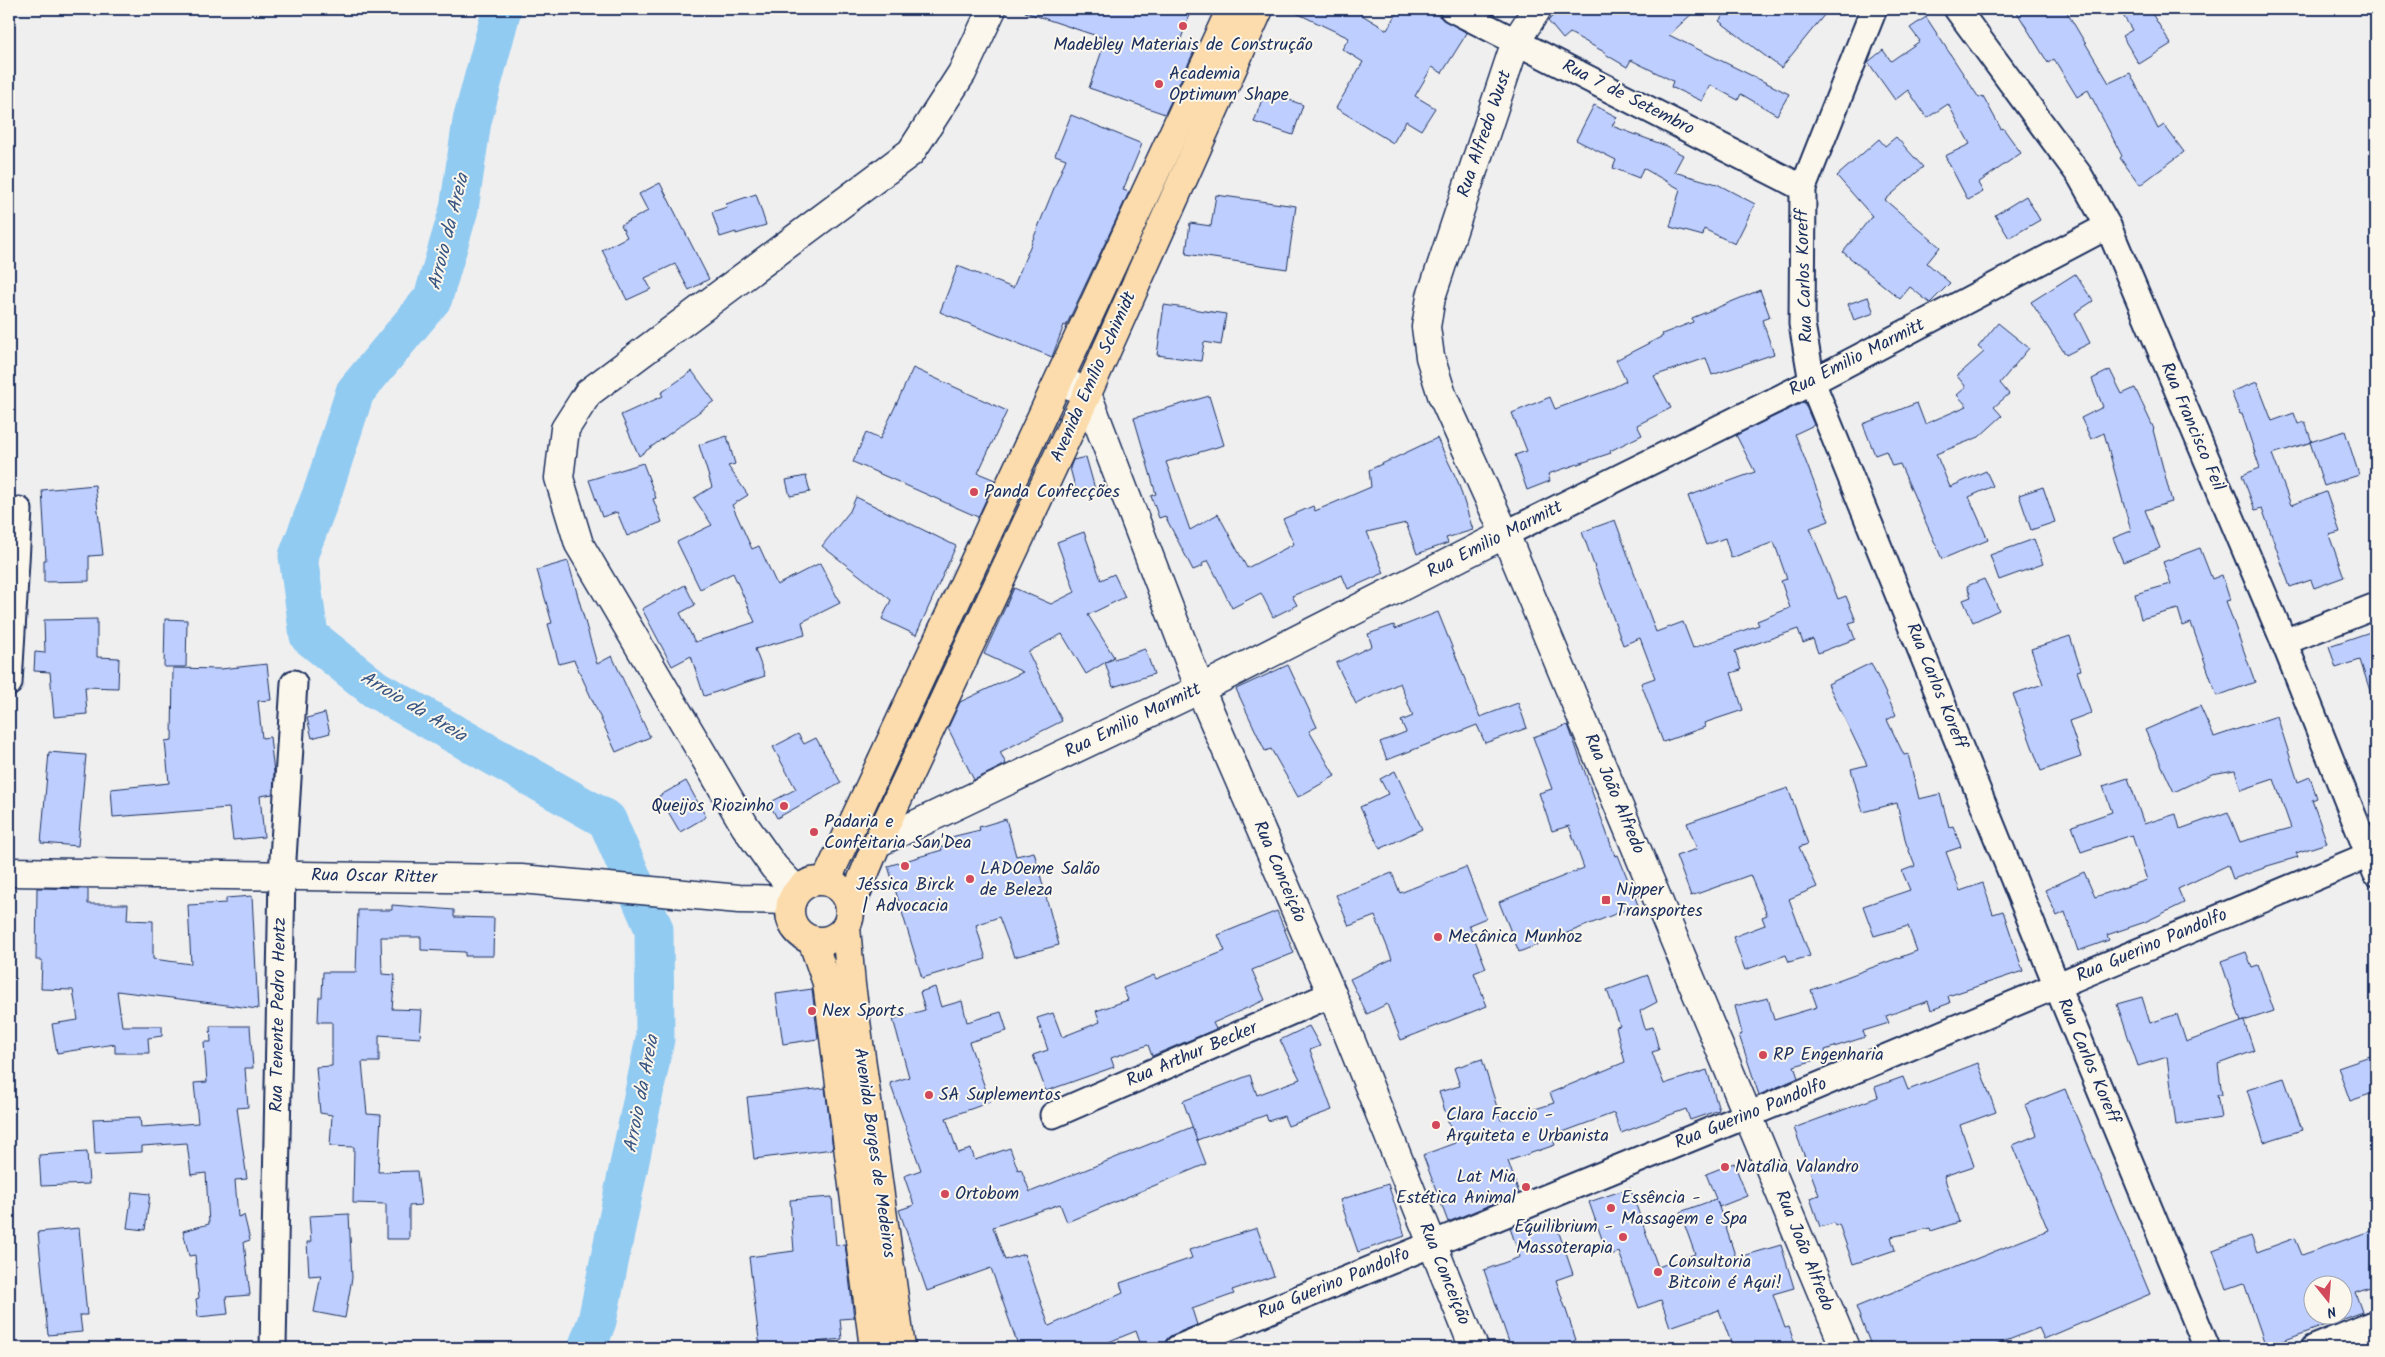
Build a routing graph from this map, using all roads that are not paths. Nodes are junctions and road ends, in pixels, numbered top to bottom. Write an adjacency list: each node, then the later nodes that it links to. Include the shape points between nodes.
1 (992, 9): 29 (street, via 962,73 911,152 588,394 565,429 559,478 579,544)
2 (1231, 9): 12 (main road, Avenida Emílio Schimidt)
3 (1259, 9): 14 (main road, Avenida Emílio Schimidt)
4 (1452, 9): 8 (street, Rua 7 de Setembro)
5 (1537, 9): 8 (street, Rua Alfredo Wust)
6 (1874, 9): 9 (street, Rua Carlos Koreff)
7 (1957, 9): 10 (street, Rua Francisco Feil, via 2080,176)
8 (1516, 41): 9 (street, Rua 7 de Setembro); 11 (street, Rua Alfredo Wust)
9 (1803, 188): 13 (street, Rua Carlos Koreff, via 1802,324)
10 (2108, 226): 13 (street, Rua Emilio Marmitt); 18 (street, Rua Francisco Feil)
11 (1441, 263): 16 (street, Rua João Alfredo, via 1426,327 1430,357 1442,395)
12 (1060, 379): 14 (street); 19 (main road, Avenida Emílio Schimidt)
13 (1812, 382): 16 (street, Rua Emilio Marmitt); 32 (street, Rua Carlos Koreff)
14 (1087, 394): 22 (main road, Avenida Emílio Schimidt); 23 (street, Rua Conceição)
15 (19, 510): 20 (street)
16 (1505, 534): 23 (street, Rua Emilio Marmitt); 35 (street, Rua João Alfredo)
17 (2376, 606): 18 (street)
18 (2284, 642): 25 (street, Rua Francisco Feil)
19 (922, 677): 22 (main road); 28 (main road, Avenida Emílio Schimidt)
20 (9, 683)
21 (294, 683): 27 (street, Rua Tenente Pedro Hentz)
22 (949, 688): 24 (main road, Avenida Emílio Schimidt)
23 (1200, 689): 24 (street, Rua Emilio Marmitt); 33 (street, Rua Conceição)
24 (877, 843): 30 (main road, Avenida Emílio Schimidt)
25 (2374, 860): 32 (street, Rua Guerino Pandolfo)
26 (9, 872): 27 (street, Rua Oscar Ritter)
27 (282, 875): 29 (street, Rua Oscar Ritter, via 521,879); 38 (street, Rua Tenente Pedro Hentz)
28 (826, 881): 29 (main road, via 805,884); 30 (main road, via 842,890)
29 (793, 903): 31 (main road, via 802,936)
30 (848, 917): 31 (main road, via 840,934 831,939); 40 (main road, Avenida Borges de Medeiros, via 851,985)
31 (812, 940): 39 (main road, Avenida Borges de Medeiros, via 827,983)
32 (2057, 986): 35 (street, Rua Guerino Pandolfo); 44 (street, Rua Carlos Koreff)
33 (1332, 994): 34 (street, Rua Arthur Becker); 36 (street, Rua Conceição)
34 (1053, 1115)
35 (1748, 1115): 36 (street, Rua Guerino Pandolfo); 43 (street, Rua João Alfredo)
36 (1432, 1244): 41 (street, Rua Guerino Pandolfo); 42 (street, Rua Conceição)
37 (2376, 1323): 45 (street)
38 (273, 1348)
39 (874, 1348)
40 (901, 1348)
41 (1178, 1348)
42 (1474, 1348)
43 (1845, 1348)
44 (2207, 1348)
45 (2314, 1348)

